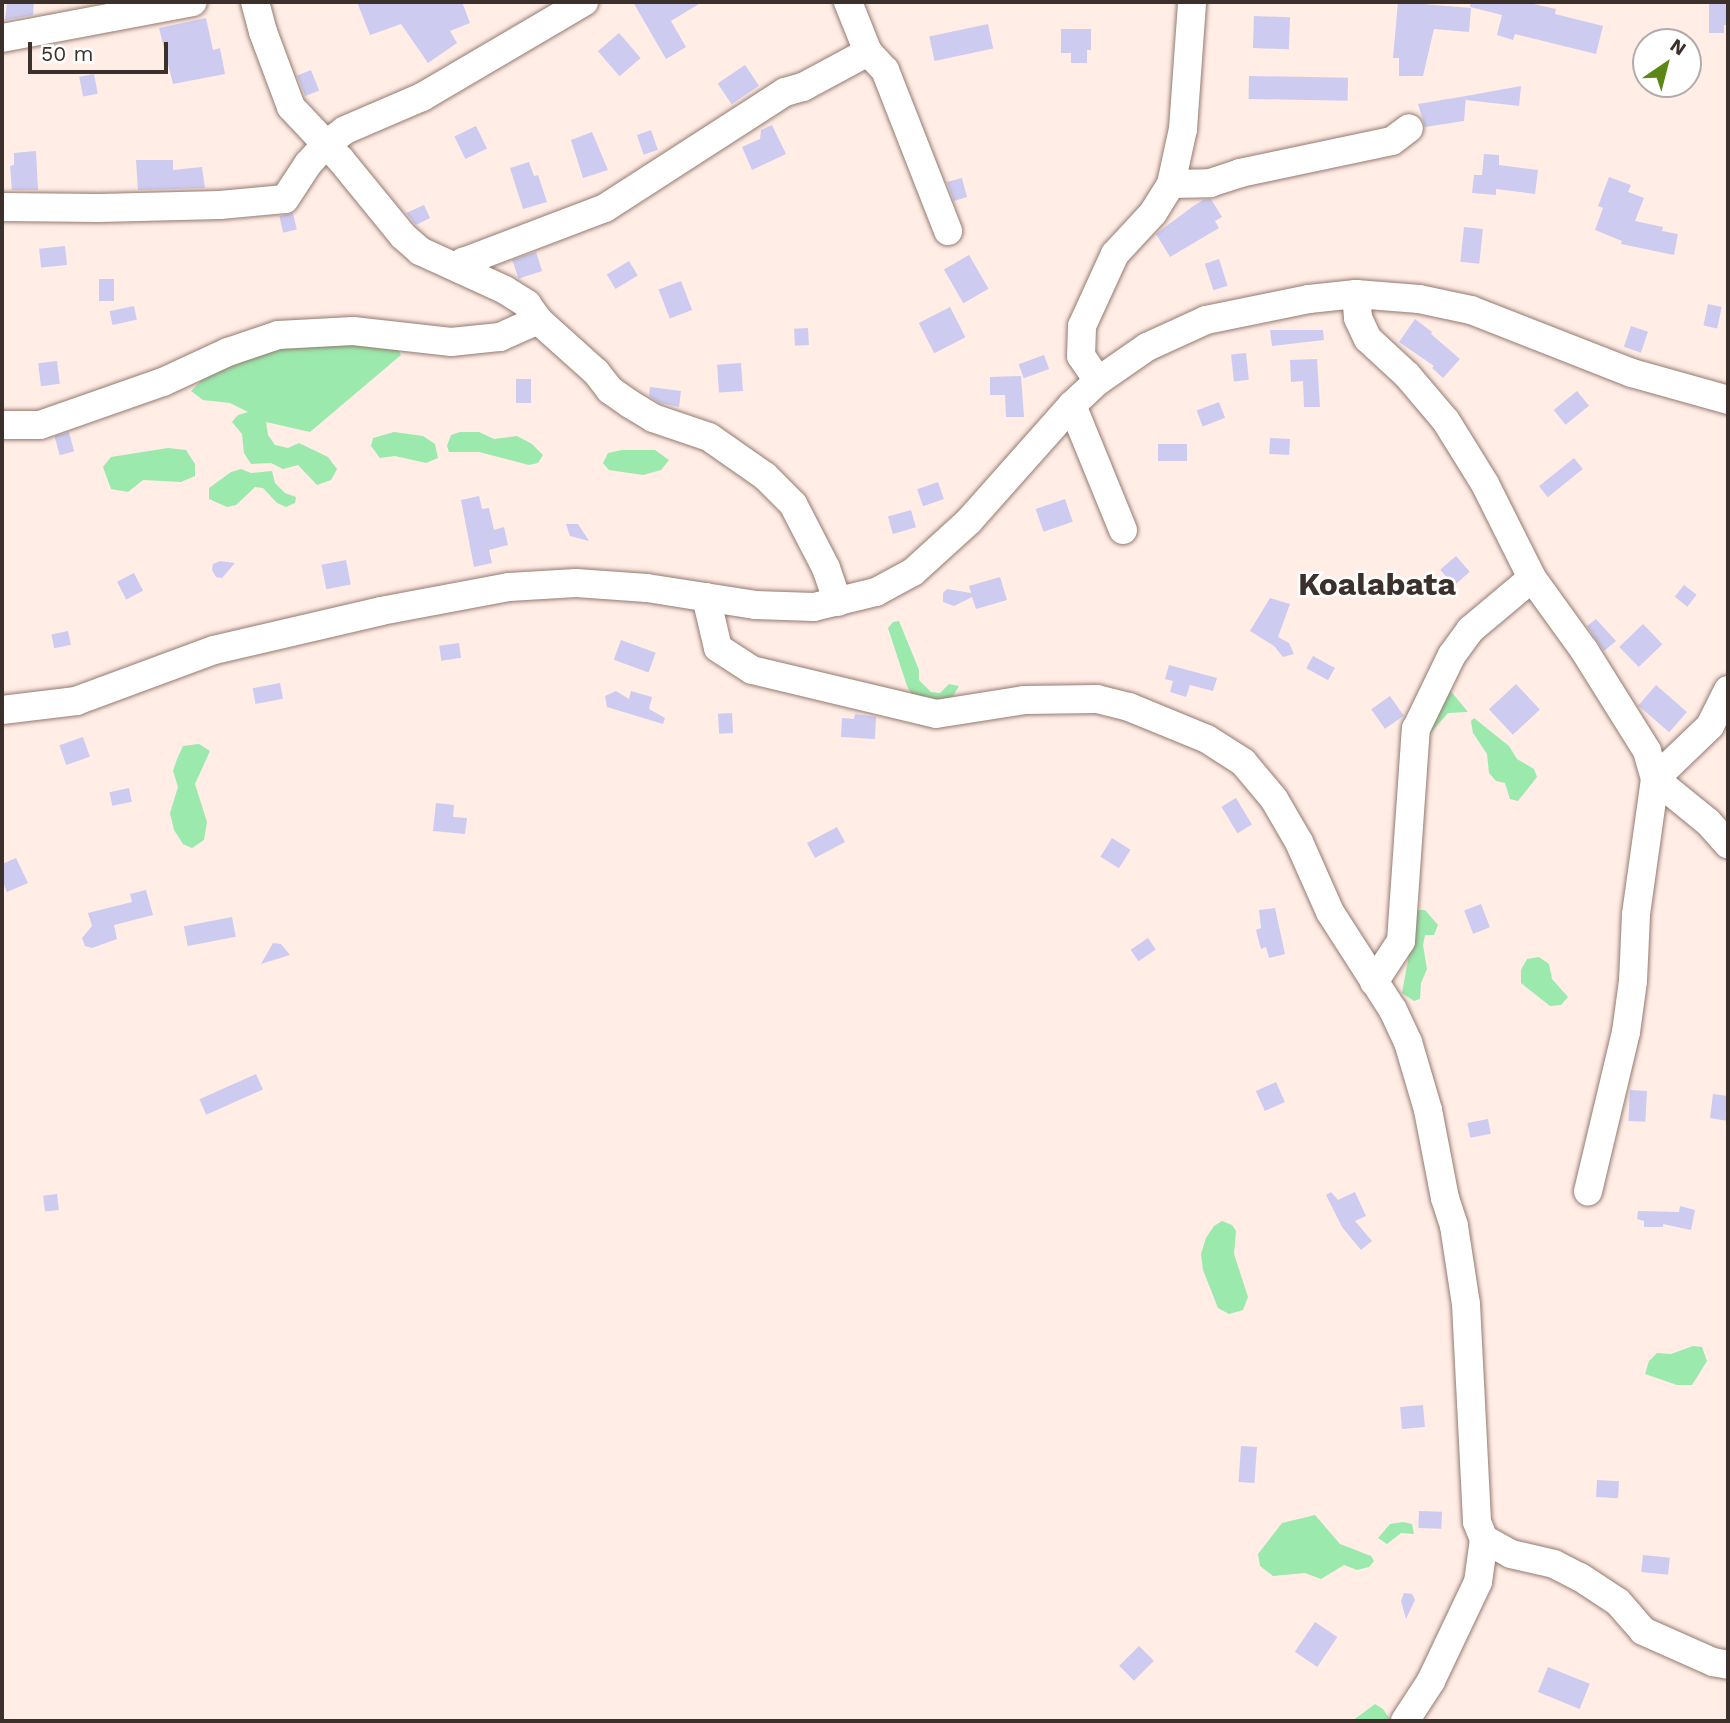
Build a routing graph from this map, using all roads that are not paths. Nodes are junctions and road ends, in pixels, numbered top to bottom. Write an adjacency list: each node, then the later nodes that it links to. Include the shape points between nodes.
1 (193, 2): 6 (street)
2 (255, 2): 9 (street, via 291,107)
3 (584, 2): 9 (street, via 466,73 345,130)
4 (848, 2): 7 (street)
5 (1192, 2): 10 (street, via 1183,129)
6 (2, 38)
7 (868, 52): 12 (street, via 885,70); 13 (street, via 785,92 605,208 463,262)
8 (1409, 128): 10 (street, via 1392,141 1210,183)
9 (324, 146): 11 (street, via 285,199 277,201); 13 (street, via 419,251)
10 (1171, 184): 16 (street, via 1153,213 1115,254 1082,326 1081,356)
11 (2, 207)
12 (948, 231)
13 (460, 269): 15 (street, via 516,296)
14 (1356, 294): 16 (street, via 1206,320 1147,347); 17 (street, via 1419,299 1471,310 1632,373); 21 (street, via 1358,318 1368,339 1446,421 1485,484)
15 (538, 320): 19 (street, via 500,337 451,342 353,331 278,335 228,352 163,383 40,425); 23 (street, via 630,404 653,418 709,437 781,489 808,530)
16 (1098, 381): 18 (street)
17 (1728, 400)
18 (1073, 405): 20 (street); 23 (street, via 969,521 913,572 876,592)
19 (2, 425)
20 (1123, 530)
21 (1532, 578): 26 (street, via 1647,751); 28 (street, via 1470,630 1452,655 1416,729 1401,941)
22 (706, 597): 23 (street, via 755,605 814,607); 25 (street, via 576,583 498,588 214,650 76,701); 28 (street, via 718,648 752,670 936,715 1024,701 1097,699 1207,739 1242,762 1275,799 1330,912)
23 (838, 602)
24 (1728, 690): 26 (street, via 1710,726)
25 (2, 710)
26 (1655, 779): 27 (street); 29 (street, via 1626,1032)
27 (1728, 844)
28 (1374, 982): 30 (street, via 1409,1042 1454,1226 1470,1334 1477,1522)
29 (1588, 1192)
30 (1484, 1539): 31 (street, via 1511,1554 1554,1564 1580,1577 1618,1602 1643,1632); 32 (street, via 1478,1582 1465,1614)
31 (1728, 1665)
32 (1405, 1721)

